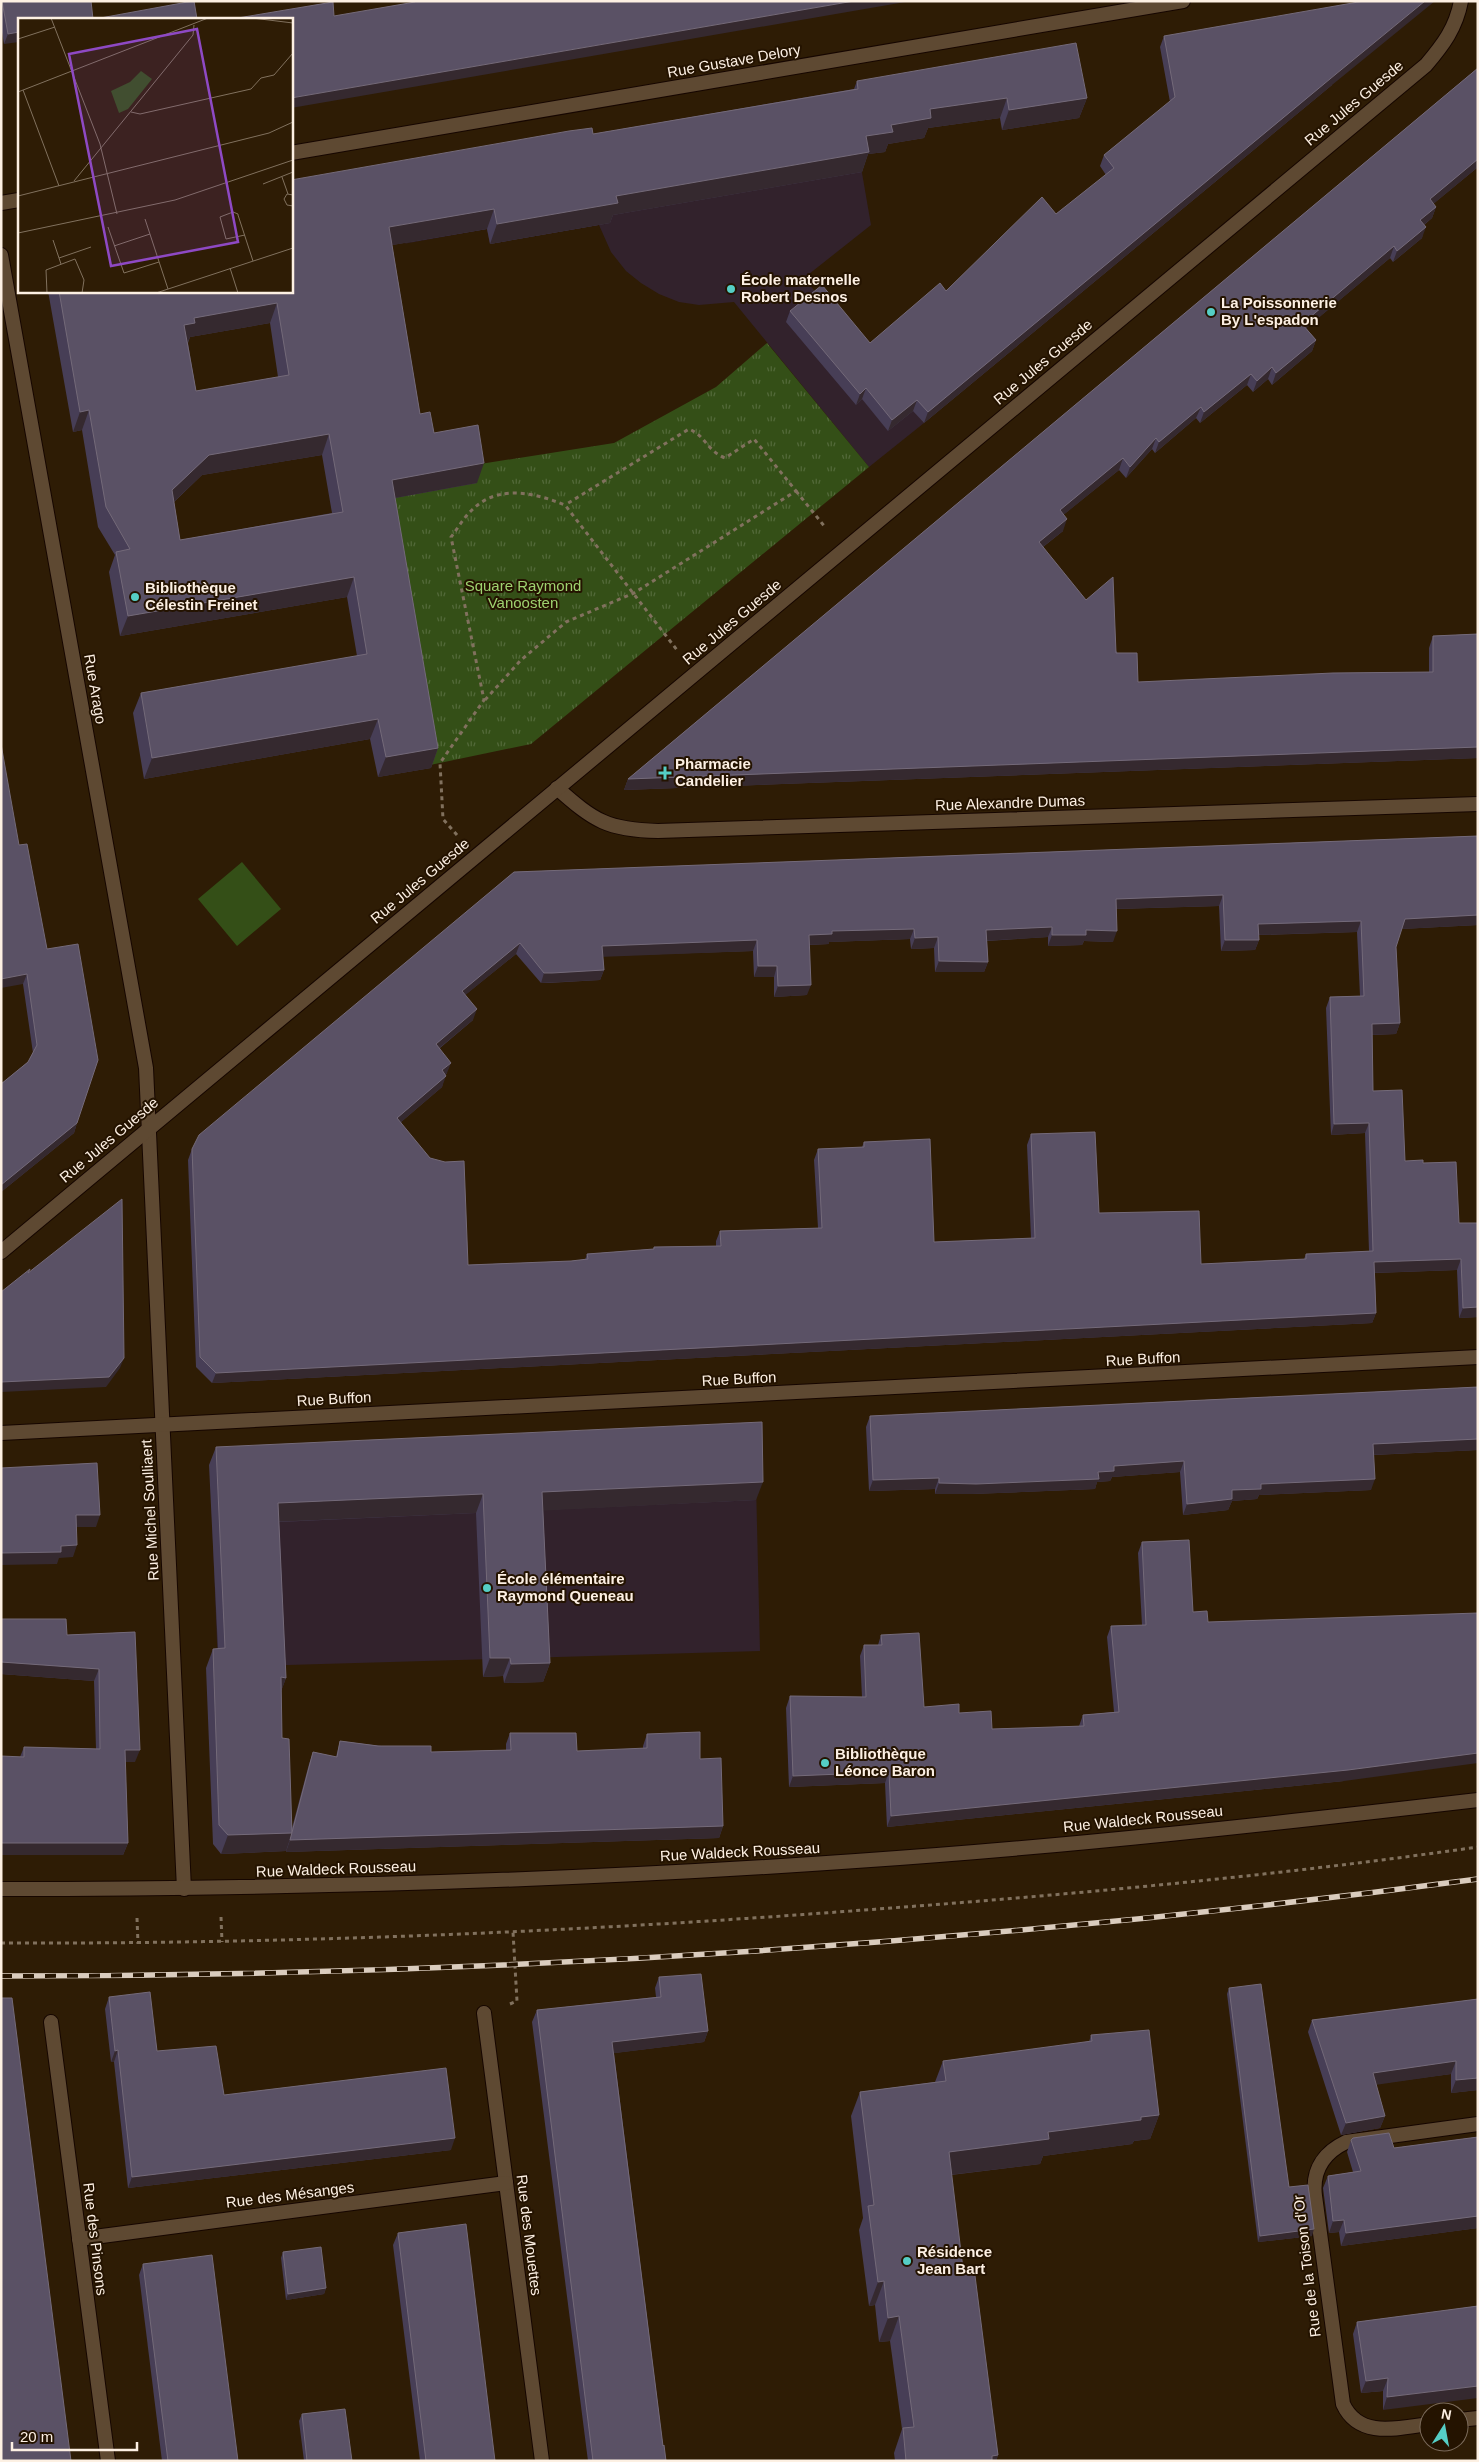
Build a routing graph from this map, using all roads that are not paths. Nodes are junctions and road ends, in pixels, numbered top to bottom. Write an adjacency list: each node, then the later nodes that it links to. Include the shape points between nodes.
1 (1183, 1): 3 (street, Rue Gustave Delory)
2 (1461, 1): 7 (street, Rue Jules Guesde, via 1455,26 1426,65)
3 (292, 153)
4 (18, 200): 5 (street)
5 (1, 203)
6 (1, 255): 9 (street, Rue Arago, via 146,1068)
7 (557, 788): 8 (street, Rue Alexandre Dumas, via 597,820 626,829 658,831); 9 (street, Rue Jules Guesde)
8 (1478, 804)
9 (148, 1129): 10 (street, Rue Jules Guesde); 12 (street, Rue Michel Soulliaert)
10 (1, 1252)
11 (1478, 1357): 12 (street, Rue Buffon)
12 (162, 1425): 13 (street, Rue Buffon); 16 (street, Rue Michel Soulliaert)
13 (1, 1433)
14 (1478, 1800): 16 (street, Rue Waldeck Rousseau, via 1130,1838 861,1861 538,1879)
15 (1, 1889): 16 (street, Rue Waldeck Rousseau)
16 (184, 1889)
17 (484, 2013): 20 (street, Rue des Mouettes)
18 (51, 2022): 21 (street, Rue des Pinsons)
19 (1478, 2124): 22 (street, Rue de la Toison d'Or, via 1346,2142 1323,2159 1315,2180 1342,2404 1354,2420 1370,2428)
20 (506, 2183): 21 (street, Rue des Mésanges); 24 (street, Rue des Mouettes)
21 (79, 2239): 23 (street, Rue des Pinsons)
22 (1419, 2425)
23 (108, 2461)
24 (542, 2461)

